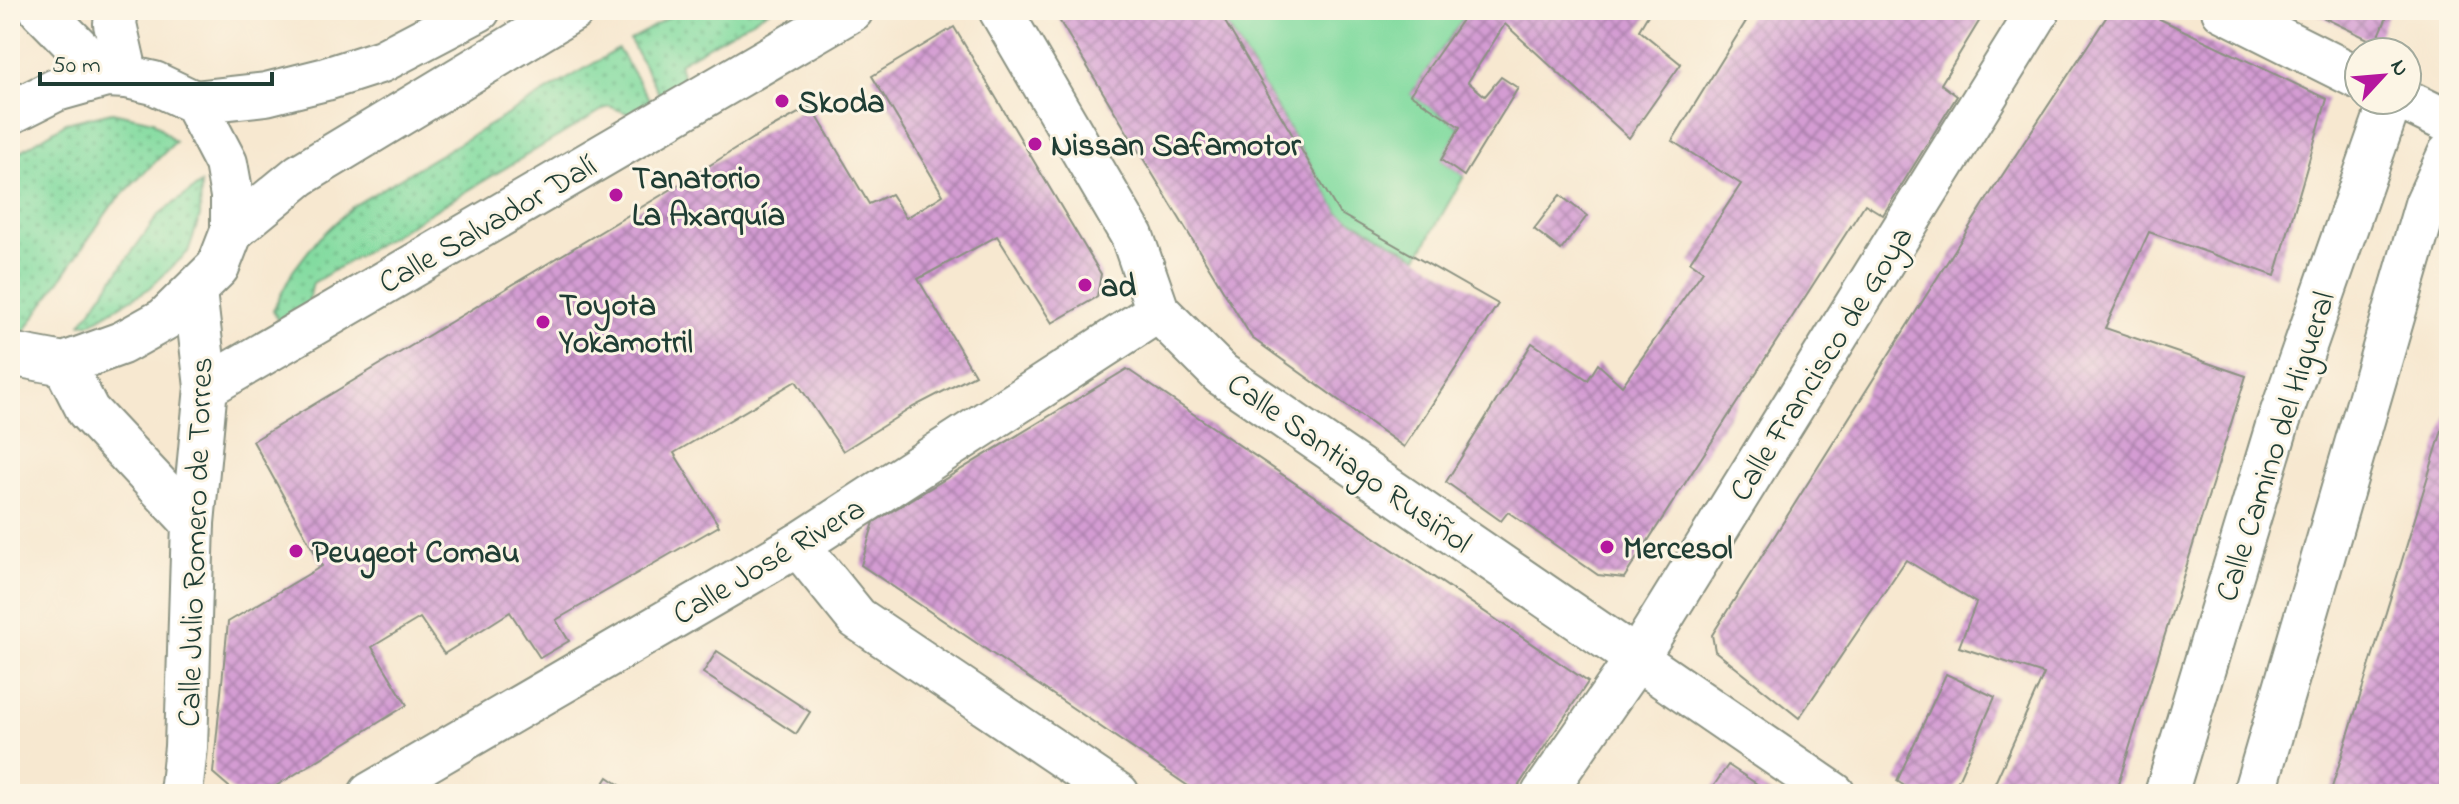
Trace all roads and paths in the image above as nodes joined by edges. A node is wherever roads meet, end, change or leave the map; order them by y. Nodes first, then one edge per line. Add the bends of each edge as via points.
1 (41, 10) edge
2 (117, 10) edge
3 (479, 10) edge
4 (573, 10) edge
5 (852, 10) edge
6 (1000, 10) edge
7 (2039, 10) edge
8 (2223, 10) edge
9 (2343, 70) edge
10 (116, 77) junction
11 (194, 102) junction
12 (2423, 109) edge
13 (10, 113) edge
14 (2385, 116) edge
15 (2449, 122) edge
16 (2449, 154) edge
17 (2437, 209) edge
18 (232, 231) junction
19 (195, 291) junction
20 (1158, 311) junction
21 (10, 354) edge
22 (64, 364) junction
23 (206, 387) junction
24 (193, 523) junction
25 (798, 545) junction
26 (1637, 658) junction
27 (181, 794) edge
28 (370, 794) edge
29 (1118, 794) edge
30 (1543, 794) edge
31 (1834, 794) edge
32 (2166, 794) edge
33 (2254, 794) edge

1 - 10 street
2 - 10 street
3 - 11 street via 382,61 266,94
4 - 18 street via 300,175
5 - 23 street, Calle Salvador Dalí
6 - 20 street, Calle Santiago Rusiñol via 1132,236
7 - 26 street, Calle Francisco de Goya
8 - 9 street
10 - 11 street via 154,83
10 - 13 street via 56,90
11 - 18 street via 226,163
12 - 15 street
14 - 32 street, Calle Camino del Higueral via 2277,426
16 - 17 street
17 - 33 street
18 - 19 street via 218,267
19 - 22 street via 165,319 122,343
19 - 23 street, Calle Julio Romero de Torres
20 - 25 street, Calle José Rivera
20 - 26 street, Calle Santiago Rusiñol via 1221,374
21 - 22 street
22 - 24 street via 88,411
23 - 24 street, Calle Julio Romero de Torres
24 - 27 street, Calle Julio Romero de Torres
25 - 28 street, Calle José Rivera
25 - 29 street via 857,618
26 - 30 street, Calle Francisco de Goya
26 - 31 street, Calle Santiago Rusiñol

